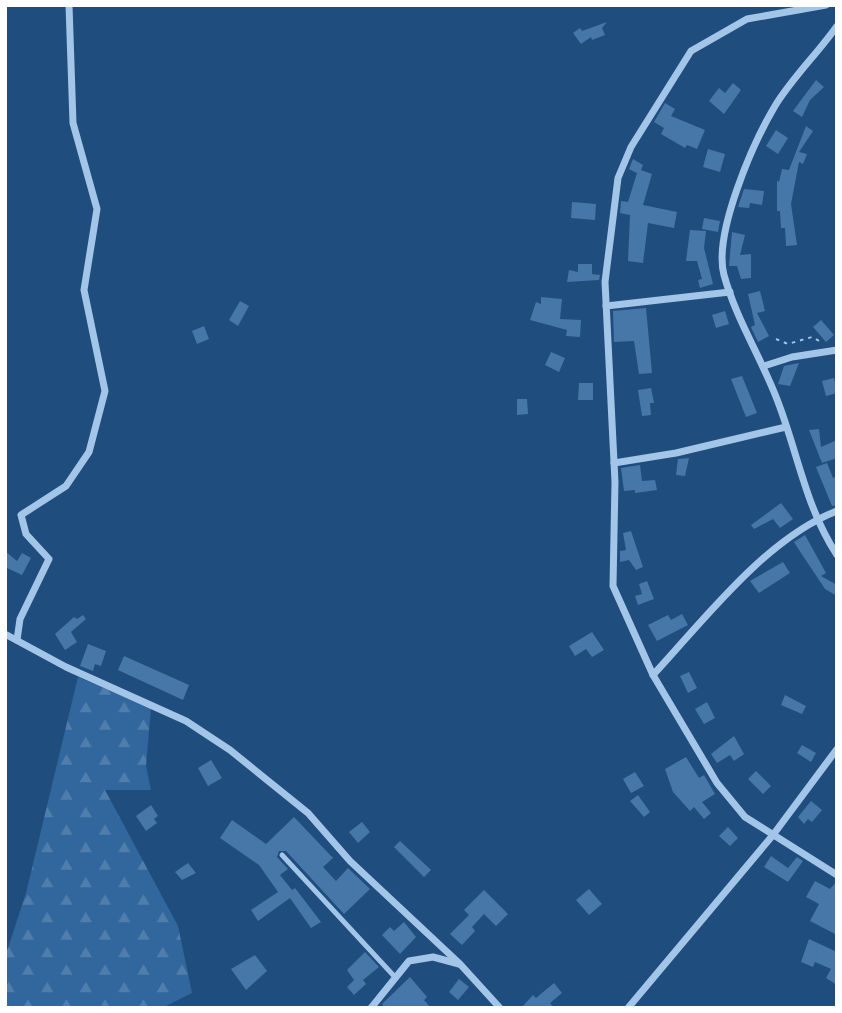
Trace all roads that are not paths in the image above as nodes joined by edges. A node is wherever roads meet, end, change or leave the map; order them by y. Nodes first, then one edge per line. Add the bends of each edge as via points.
1 (69, 5) edge
2 (826, 5) edge
3 (837, 26) edge
4 (730, 292) junction
5 (606, 306) junction
6 (837, 349) edge
7 (764, 366) junction
8 (786, 427) junction
9 (614, 463) junction
10 (837, 511) edge
11 (817, 519) junction
12 (837, 555) edge
13 (5, 634) edge
14 (17, 640) junction
15 (653, 675) junction
16 (837, 749) edge
17 (772, 835) junction
18 (282, 855) dead end
19 (837, 875) edge
20 (460, 964) junction
21 (394, 976) junction
22 (371, 1008) edge
23 (500, 1008) edge
24 (628, 1008) edge

1 - 14 street via 73,123 97,209 84,290 105,391 89,452 66,486 21,515 26,534 49,559 20,619
2 - 5 street via 747,19 691,51 631,147 618,178
3 - 4 street via 776,105 737,189 722,242 723,272
4 - 5 street
4 - 7 street
5 - 9 street
6 - 7 street
7 - 8 street
8 - 9 street
8 - 11 street
9 - 15 street via 613,586
10 - 11 street
11 - 12 street
11 - 15 street via 761,562
13 - 14 street
14 - 20 street via 186,721 230,750 309,813 350,861
15 - 17 street via 717,783 745,817
16 - 17 street
17 - 19 street
17 - 24 street
18 - 21 lane
20 - 21 street via 421,957 409,961
20 - 23 street
21 - 22 street

